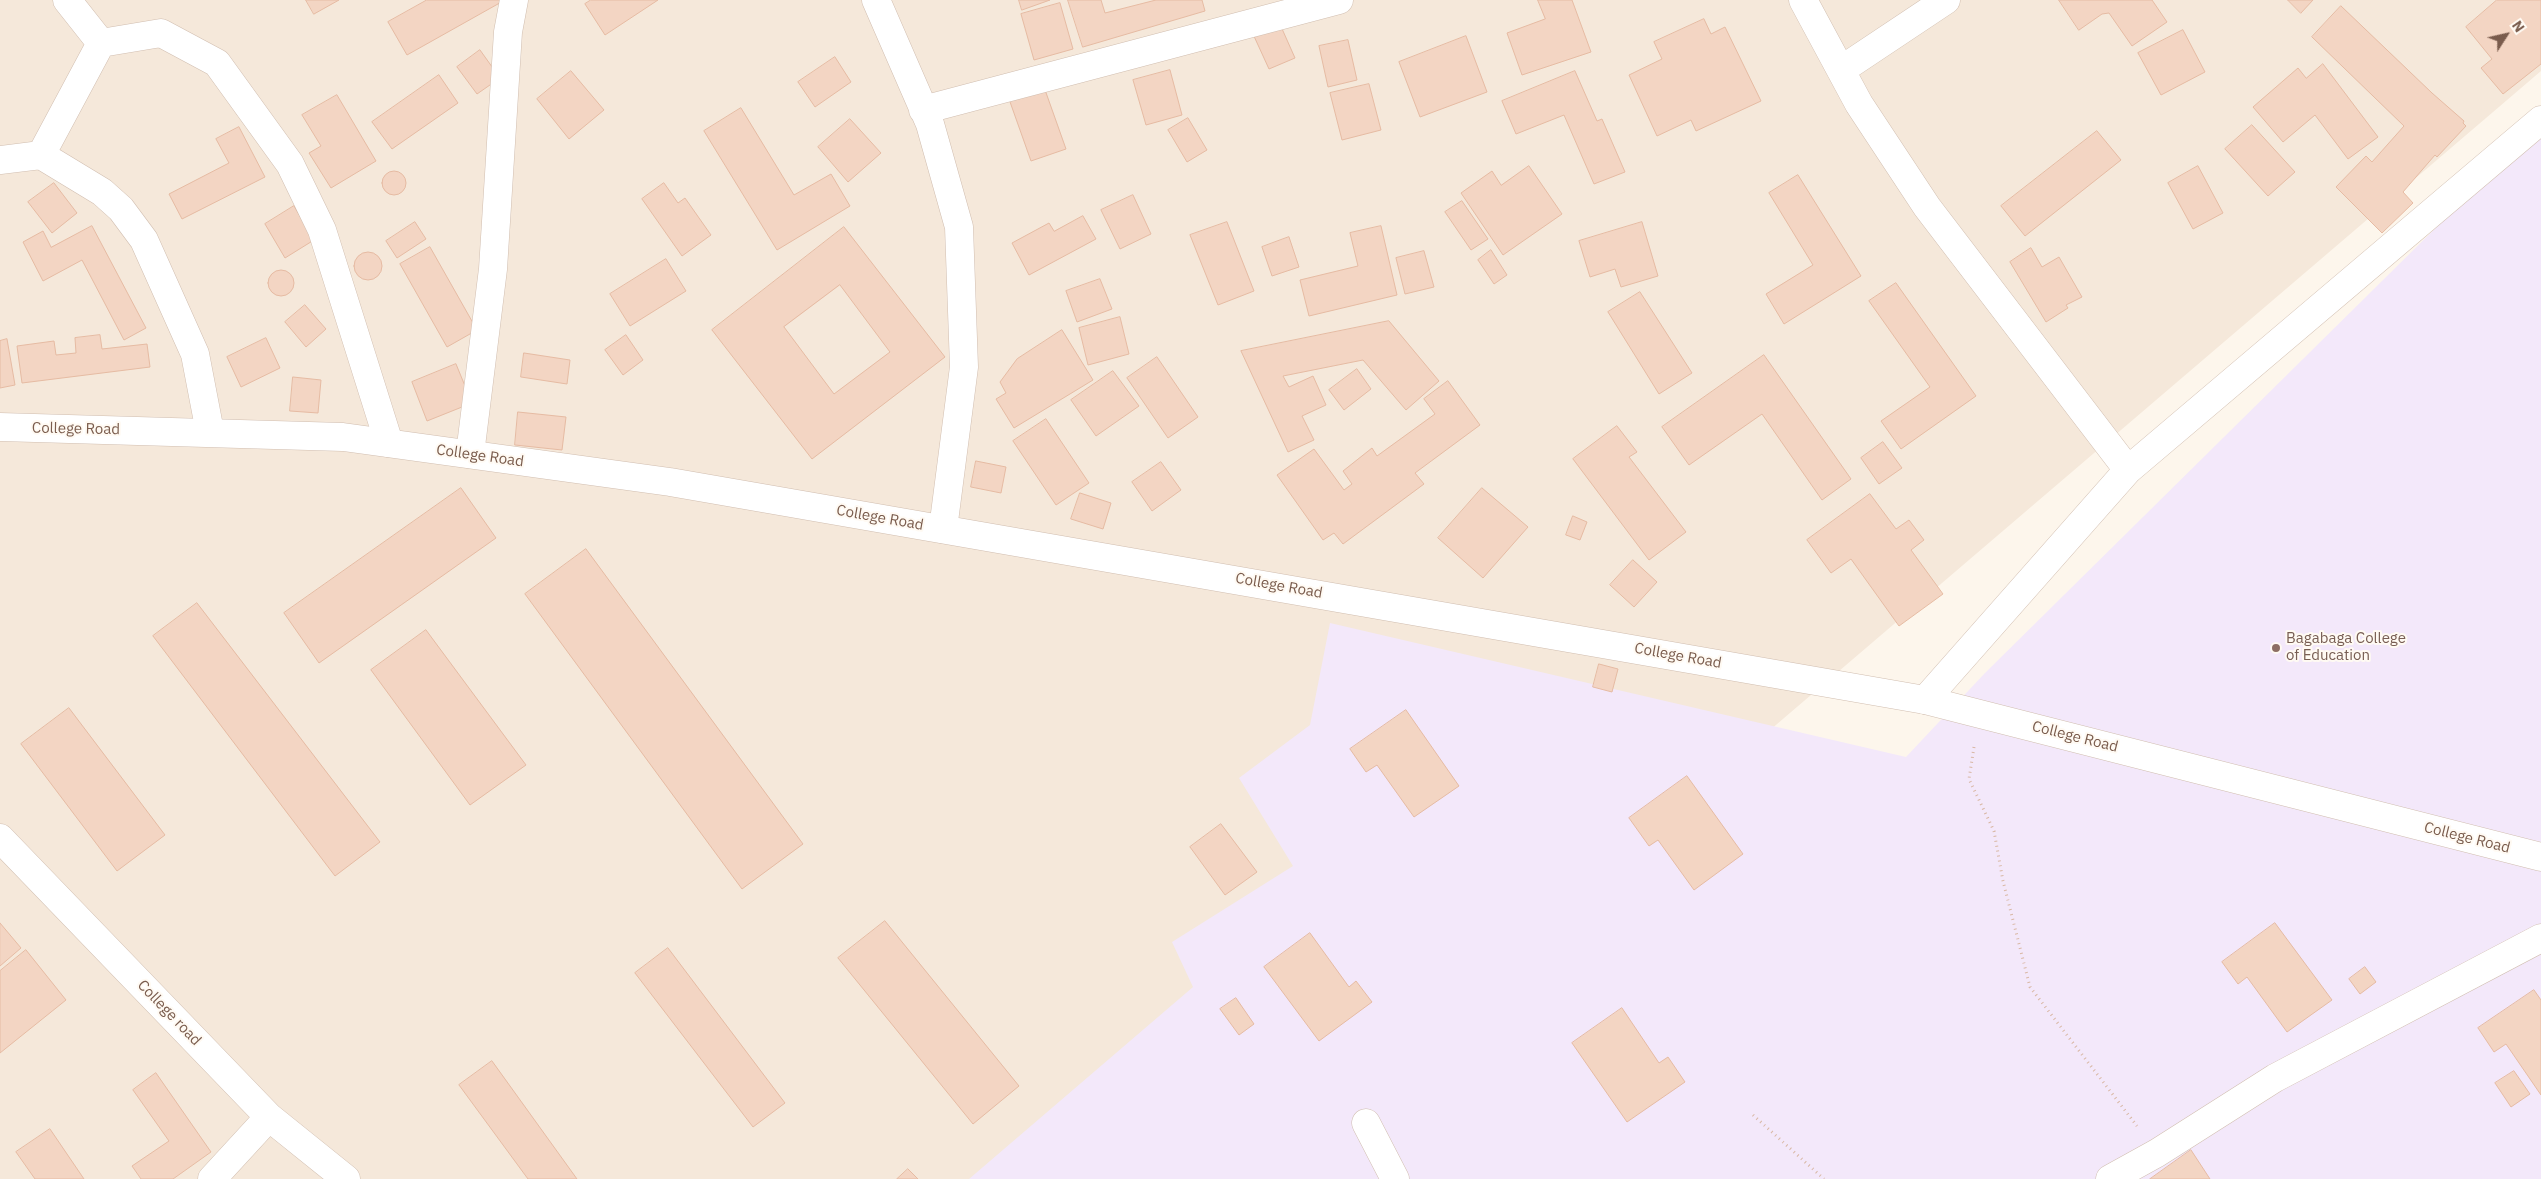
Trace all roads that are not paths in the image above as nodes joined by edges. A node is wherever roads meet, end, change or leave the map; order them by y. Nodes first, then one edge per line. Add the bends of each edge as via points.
1 (67, 0) edge
2 (514, 0) edge
3 (876, 0) edge
4 (1339, 0) edge
5 (1804, 0) edge
6 (1946, 0) edge
7 (101, 43) junction
8 (1841, 70) junction
9 (923, 110) junction
10 (2541, 120) edge
11 (41, 155) junction
12 (0, 160) edge
13 (0, 427) edge
14 (210, 432) junction
15 (389, 443) junction
16 (470, 454) junction
17 (2128, 470) junction
18 (944, 529) junction
19 (1925, 700) junction
20 (0, 838) edge
21 (2541, 857) edge
22 (2541, 938) edge
23 (269, 1117) junction
24 (1366, 1123) dead end
25 (212, 1179) edge
26 (346, 1179) edge
27 (1396, 1179) edge
28 (2110, 1179) edge

1 - 7 street
2 - 16 street via 508,32 493,268
3 - 9 street
4 - 9 street
5 - 8 street
6 - 8 street
7 - 11 street
7 - 15 street via 161,33 218,63 290,164 322,230
8 - 17 street via 1859,104 1926,207
9 - 18 street via 930,124 959,227 964,367
10 - 17 street
11 - 12 street
11 - 14 street via 102,192 121,209 144,240 195,354
13 - 14 street, College Road
14 - 15 street, College Road via 343,437
15 - 16 street, College Road
16 - 18 street, College Road via 670,482
17 - 19 street
18 - 19 street, College Road
19 - 21 street, College Road
20 - 23 street, College road
22 - 28 street via 2276,1078
23 - 25 street
23 - 26 street, College road
24 - 27 street

